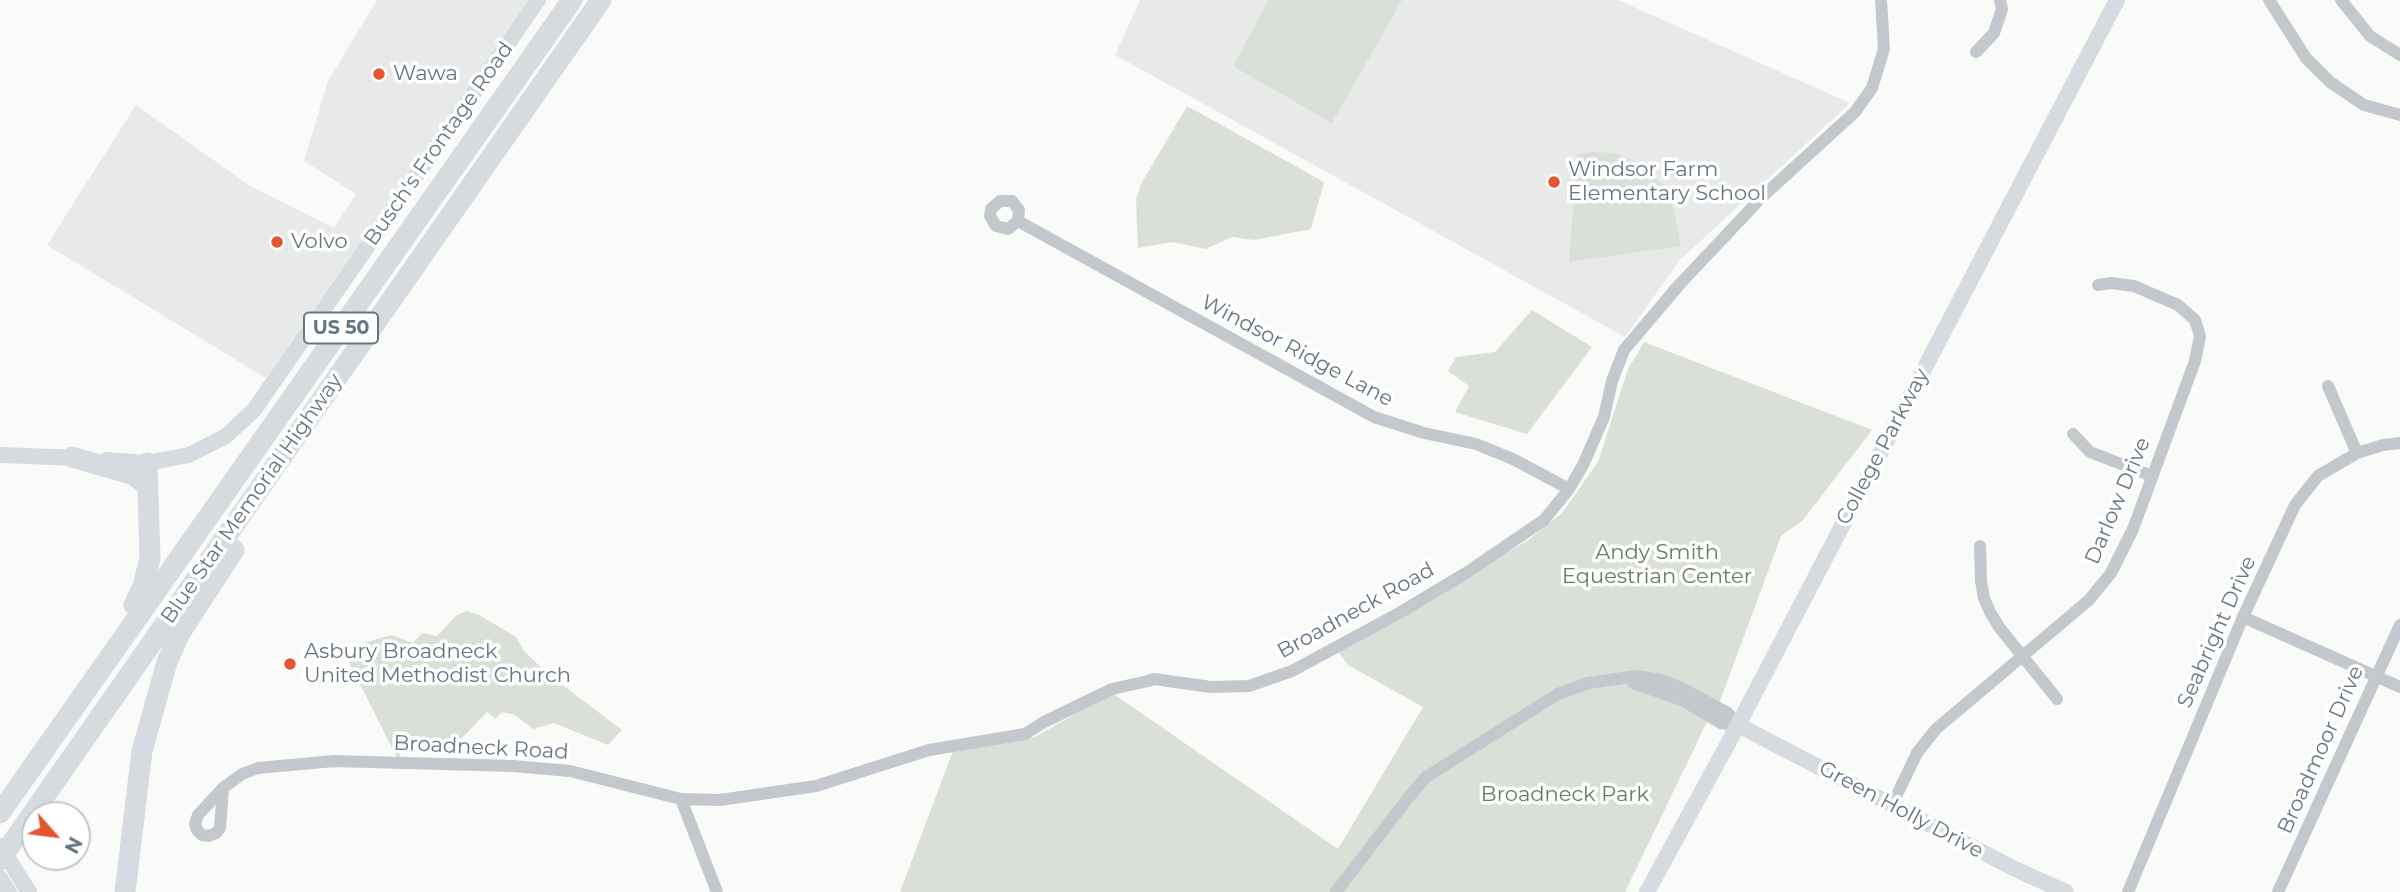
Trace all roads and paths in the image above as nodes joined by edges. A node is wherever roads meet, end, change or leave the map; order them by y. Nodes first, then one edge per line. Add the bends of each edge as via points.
1 (538, 0) edge
2 (572, 0) edge
3 (601, 0) edge
4 (1881, 0) edge
5 (2000, 0) edge
6 (2117, 0) edge
7 (2269, 0) edge
8 (2341, 0) edge
9 (1976, 52) dead end
10 (2400, 55) edge
11 (2400, 115) edge
12 (1018, 221) dead end
13 (2098, 285) dead end
14 (2328, 386) dead end
15 (2073, 434) dead end
16 (294, 439) junction
17 (2400, 443) edge
18 (2357, 453) junction
19 (0, 455) edge
20 (72, 457) junction
21 (147, 463) junction
22 (2152, 476) junction
23 (146, 485) junction
24 (1569, 489) junction
25 (1980, 546) dead end
26 (2243, 617) junction
27 (2400, 625) edge
28 (2023, 655) junction
29 (109, 656) junction
30 (2375, 676) junction
31 (2400, 687) edge
32 (2057, 698) dead end
33 (1738, 724) junction
34 (223, 788) dead end
35 (681, 799) junction
36 (1892, 805) junction
37 (0, 813) edge
38 (0, 846) edge
39 (0, 860) edge
40 (0, 878) edge
41 (26, 887) edge
42 (9, 892) edge
43 (126, 892) edge
44 (717, 892) edge
45 (1336, 892) edge
46 (1647, 892) edge
47 (2066, 892) edge
48 (2128, 892) edge
49 (2278, 892) edge

1 - 21 main road, Busch's Frontage Road via 254,410 204,450
2 - 29 highway, Blue Star Memorial Highway / US 50
3 - 16 highway, Blue Star Memorial Highway / US 50
4 - 24 street, Broadneck Road via 1884,48 1872,88 1855,112 1763,196 1624,350 1604,417
5 - 9 street via 2002,9 1994,33
6 - 33 main road, College Parkway
7 - 11 street via 2306,58 2330,82 2364,105
8 - 10 street via 2370,36
12 - 24 street, Windsor Ridge Lane via 1374,417 1476,444
13 - 22 street, Darlow Drive via 2142,289 2188,312 2198,329 2195,361
14 - 18 street
15 - 22 street via 2090,452
16 - 39 highway, Blue Star Memorial Highway / US 50
16 - 43 highway via 277,487 180,633 167,662 142,751
17 - 18 street, Seabright Drive
18 - 26 street, Seabright Drive via 2318,476 2295,505
19 - 20 main road, Busch's Frontage Road
20 - 21 main road, Busch's Frontage Road
20 - 23 highway via 134,475
21 - 23 highway
22 - 28 street, Darlow Drive via 2125,547 2105,581
23 - 29 highway via 147,572
24 - 35 street, Broadneck Road via 1544,520 1466,573 1292,671 1249,686 1211,687 1154,679 1112,689 1025,734 929,750 816,786 720,800
25 - 28 street via 1984,598 1999,627
26 - 30 street
26 - 48 street, Seabright Drive
27 - 30 street, Broadmoor Drive
28 - 32 street
28 - 36 street, Darlow Drive via 1936,729 1917,753
29 - 37 highway, Blue Star Memorial Highway / US 50
30 - 31 street
30 - 49 street, Broadmoor Drive
33 - 36 main road, Green Holly Drive
33 - 45 street via 1721,723 1682,699 1622,680 1588,683 1558,694 1437,769 1408,798
33 - 46 main road, College Parkway
34 - 35 street, Broadneck Road via 242,774 270,766 400,762 570,771
35 - 44 street
36 - 47 main road, Green Holly Drive
38 - 41 main road
40 - 42 main road

